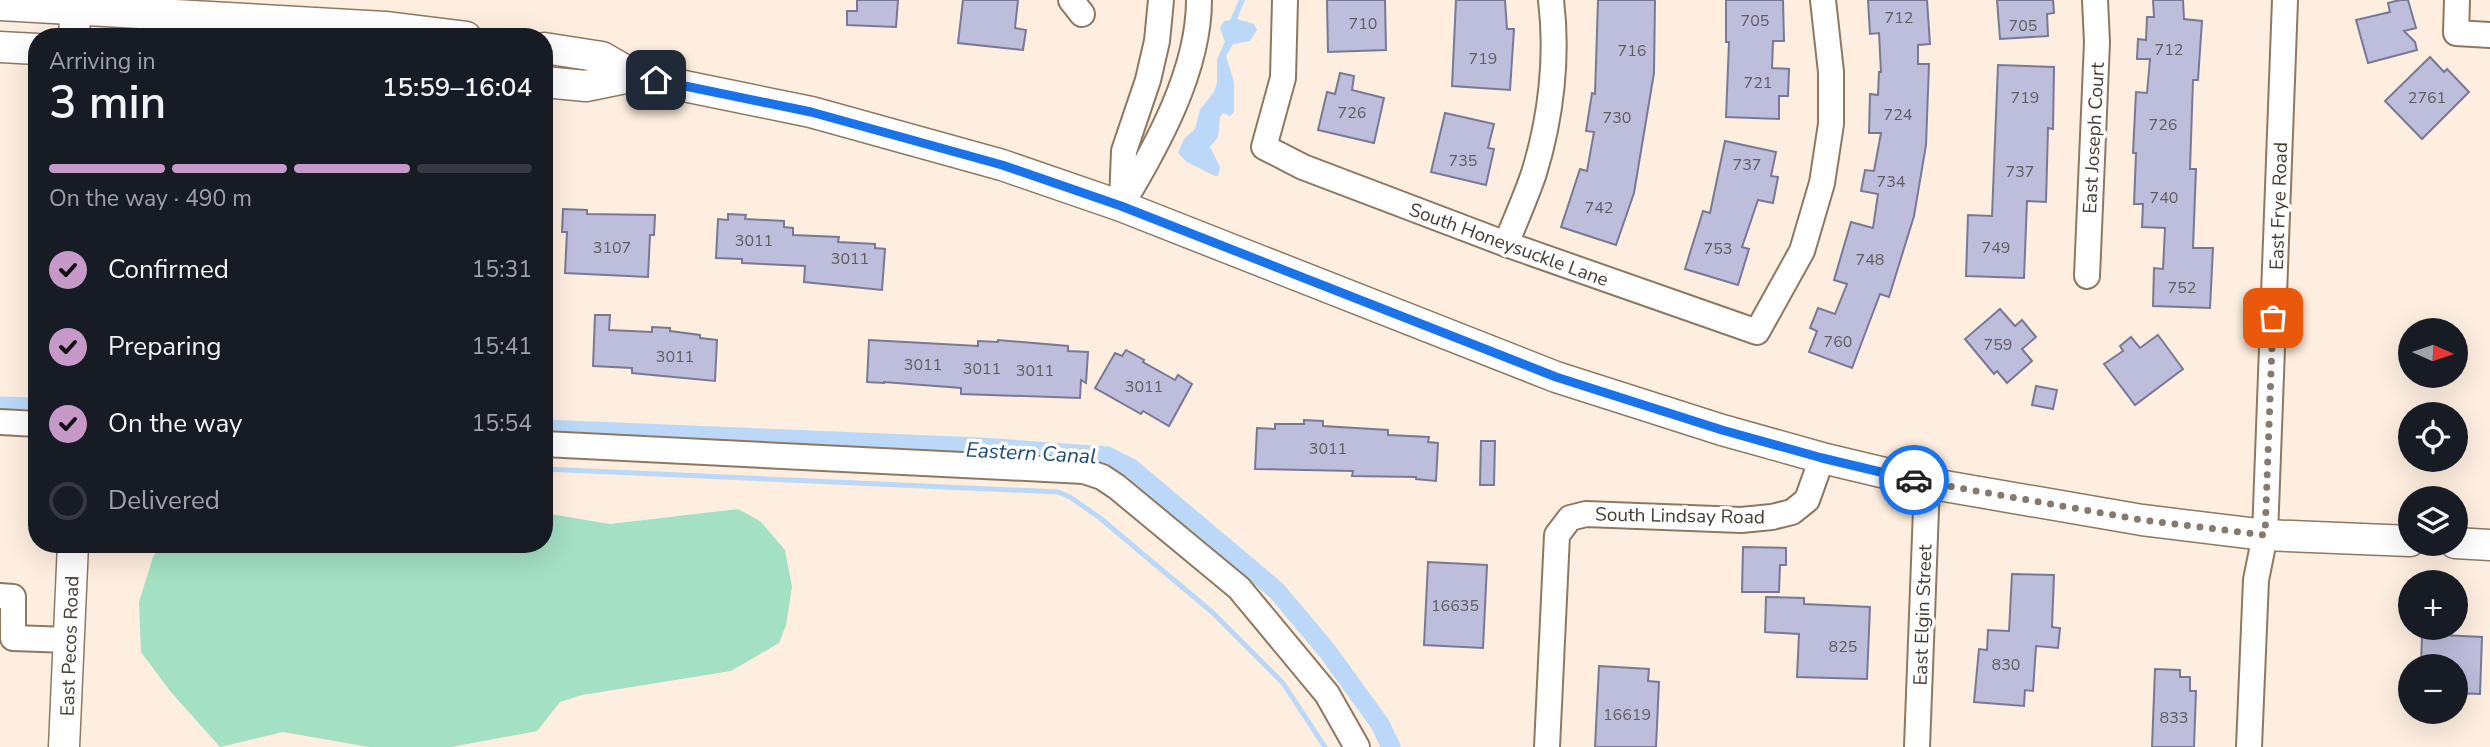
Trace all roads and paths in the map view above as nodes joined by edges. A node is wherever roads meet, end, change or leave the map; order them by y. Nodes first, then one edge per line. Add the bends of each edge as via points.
1 (1161, 0) edge
2 (1199, 0) edge
3 (1284, 0) edge
4 (1551, 0) edge
5 (1823, 0) edge
6 (2095, 0) edge
7 (2285, 0) edge
8 (2457, 0) edge
9 (0, 5) edge
10 (75, 15) edge
11 (116, 16) edge
12 (393, 28) edge
13 (2490, 35) edge
14 (0, 47) edge
15 (28, 48) edge
16 (553, 49) edge
17 (635, 76) junction
18 (553, 83) edge
19 (1121, 206) junction
20 (1506, 244) junction
21 (2087, 276) dead end
22 (0, 422) edge
23 (28, 424) edge
24 (553, 444) edge
25 (1822, 458) junction
26 (1927, 483) junction
27 (2265, 535) junction
28 (2398, 541) edge
29 (2468, 544) edge
30 (2490, 545) edge
31 (73, 553) edge
32 (0, 596) edge
33 (69, 640) junction
34 (64, 747) edge
35 (1357, 747) edge
36 (1547, 747) edge
37 (1917, 747) edge
38 (2249, 747) edge

1 - 19 street via 1148,80 1124,151
2 - 19 street via 1190,61 1150,157
3 - 20 street, South Honeysuckle Lane via 1283,78 1264,147 1303,167
4 - 20 street via 1554,70 1546,119 1534,173
5 - 20 street, South Honeysuckle Lane via 1831,124 1822,183 1802,251 1757,332
6 - 21 street, East Joseph Court
7 - 27 street, East Frye Road
8 - 13 street via 2456,33
9 - 10 main road
10 - 11 main road
11 - 12 main road
14 - 15 main road
16 - 17 main road via 603,57
17 - 18 main road via 586,86
17 - 19 main road via 899,135
19 - 25 main road via 1556,377
22 - 23 street
24 - 35 street via 1084,471 1102,477 1239,588 1327,694
25 - 26 main road
25 - 36 street, South Lindsay Road via 1807,500 1792,512 1772,517 1586,514 1570,518 1557,535
26 - 27 main road via 2142,520
26 - 37 street, East Elgin Street
27 - 28 main road
27 - 38 street, East Frye Road via 2256,579
29 - 30 main road
31 - 33 main road, East Pecos Road
32 - 33 street via 13,597 13,638
33 - 34 main road, East Pecos Road

